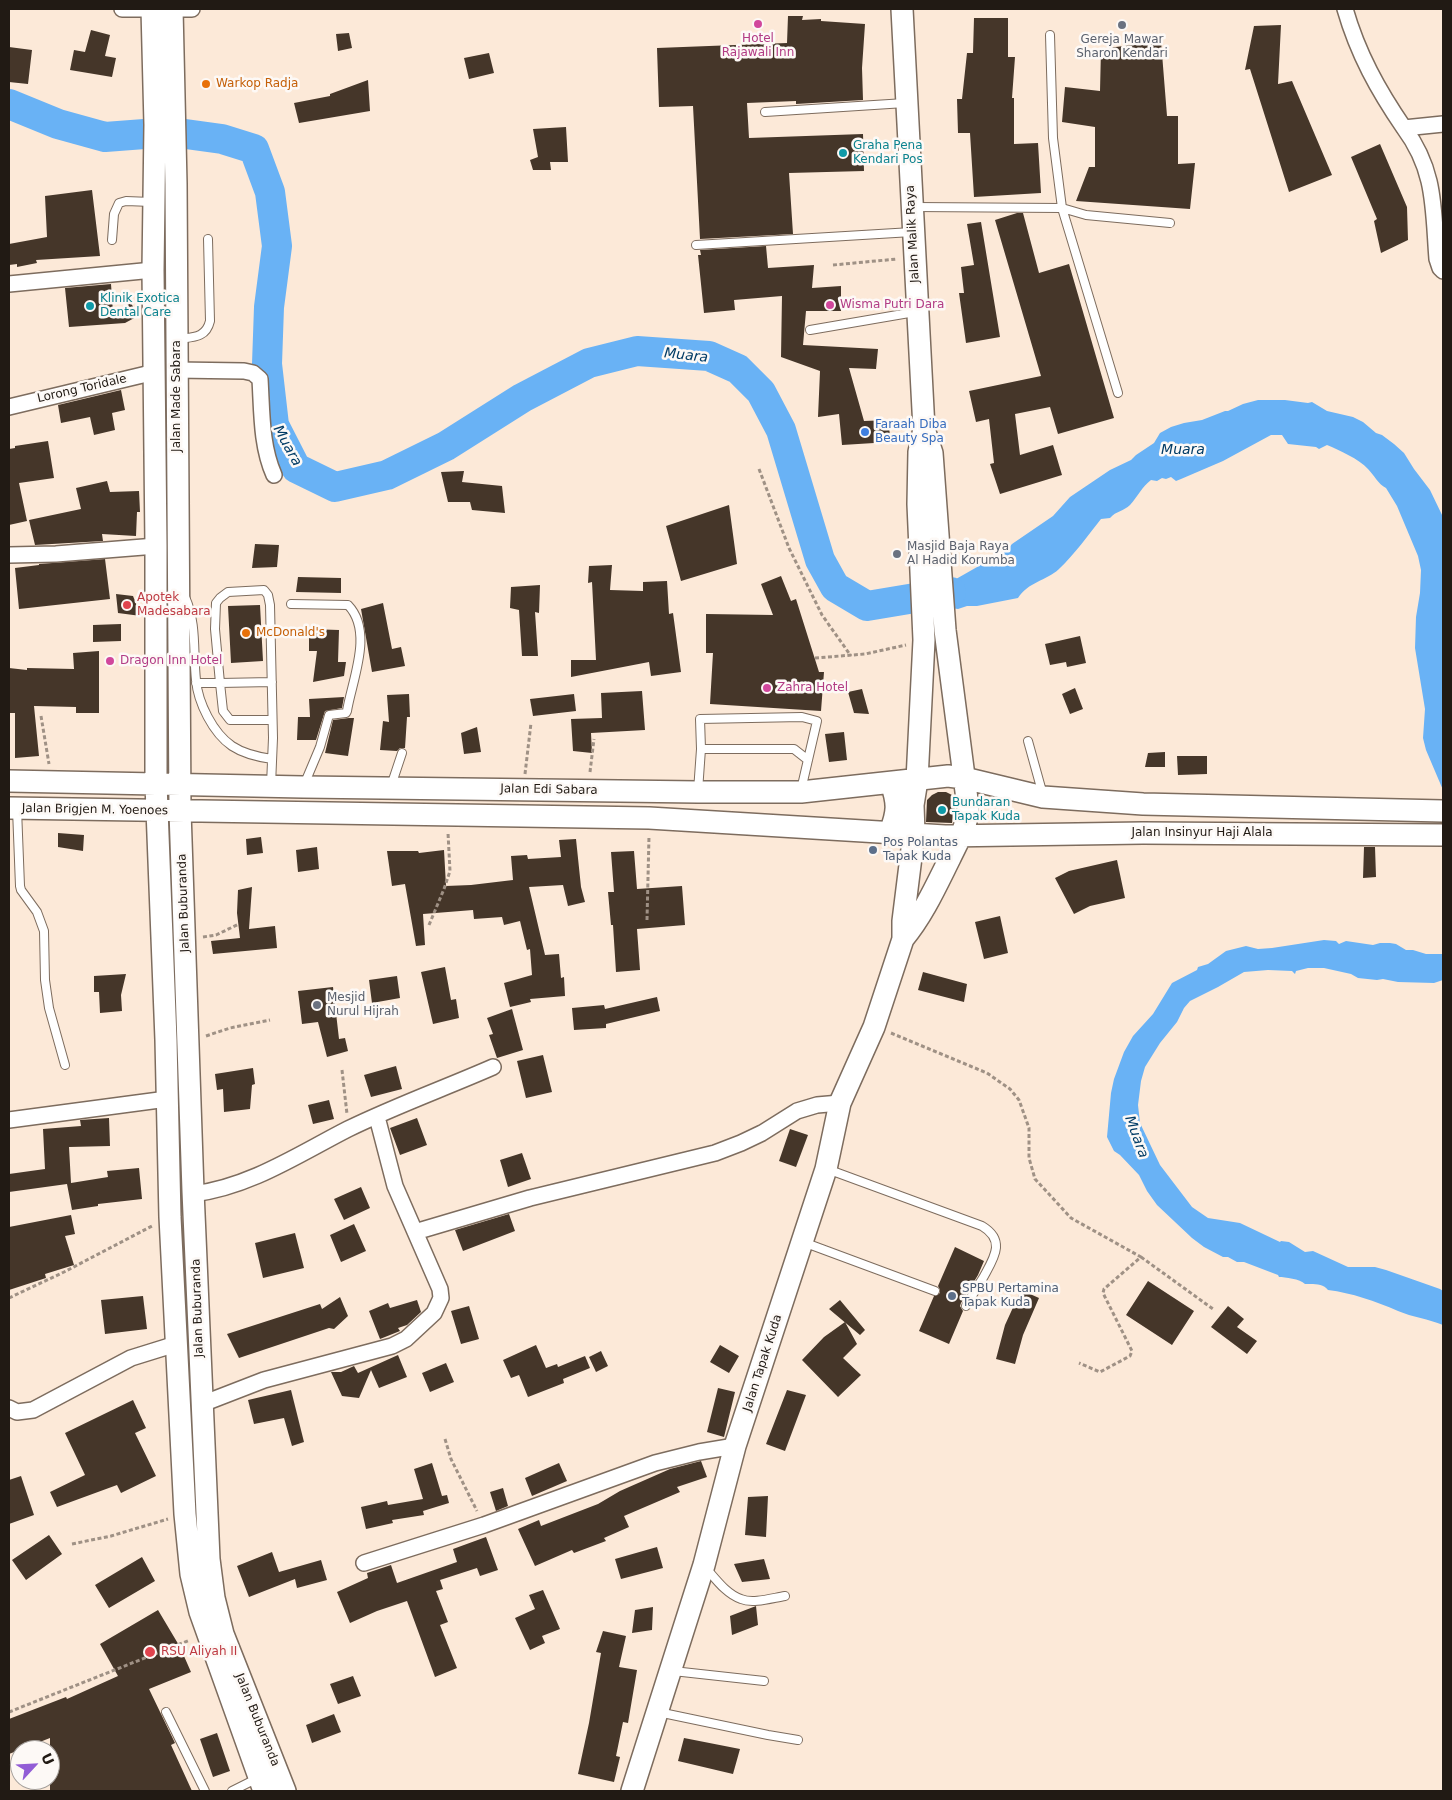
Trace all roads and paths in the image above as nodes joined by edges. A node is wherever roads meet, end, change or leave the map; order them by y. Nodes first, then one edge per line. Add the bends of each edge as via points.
1 (122, 9) edge
2 (162, 9) edge
3 (192, 9) edge
4 (902, 9) edge
5 (1345, 9) edge
6 (1050, 35) dead end
7 (907, 103) junction
8 (765, 112) dead end
9 (1443, 124) edge
10 (1404, 128) junction
11 (154, 202) junction
12 (912, 207) junction
13 (1062, 208) junction
14 (1170, 223) dead end
15 (914, 232) junction
16 (208, 239) dead end
17 (112, 240) dead end
18 (696, 245) dead end
19 (915, 257) junction
20 (833, 265) dead end
21 (153, 270) junction
22 (1443, 271) edge
23 (9, 284) edge
24 (917, 311) junction
25 (810, 330) dead end
26 (177, 339) junction
27 (176, 370) junction
28 (155, 372) junction
29 (1118, 393) dead end
30 (9, 407) edge
31 (759, 469) dead end
32 (274, 475) dead end
33 (156, 546) junction
34 (9, 555) edge
35 (179, 584) junction
36 (932, 585) junction
37 (291, 604) dead end
38 (924, 635) junction
39 (851, 656) junction
40 (815, 658) dead end
41 (272, 682) junction
42 (196, 683) junction
43 (220, 683) junction
44 (41, 716) dead end
45 (272, 720) junction
46 (531, 723) dead end
47 (594, 739) dead end
48 (1028, 741) dead end
49 (701, 749) junction
50 (402, 753) dead end
51 (272, 759) junction
52 (808, 760) junction
53 (964, 778) junction
54 (917, 780) junction
55 (9, 781) edge
56 (52, 782) junction
57 (891, 783) junction
58 (156, 784) junction
59 (180, 784) junction
60 (271, 786) junction
61 (303, 787) junction
62 (391, 788) junction
63 (523, 789) junction
64 (588, 790) junction
65 (698, 792) junction
66 (801, 792) junction
67 (1043, 797) junction
68 (13, 809) edge
69 (1443, 810) edge
70 (158, 811) junction
71 (180, 811) junction
72 (448, 815) junction
73 (649, 818) junction
74 (890, 832) junction
75 (914, 833) junction
76 (960, 835) junction
77 (1435, 835) edge
78 (647, 920) dead end
79 (238, 924) dead end
80 (429, 925) dead end
81 (185, 938) junction
82 (903, 939) junction
83 (270, 1020) dead end
84 (874, 1027) junction
85 (188, 1039) junction
86 (65, 1065) dead end
87 (493, 1067) dead end
88 (342, 1070) dead end
89 (167, 1099) junction
90 (840, 1103) junction
91 (377, 1117) junction
92 (9, 1120) edge
93 (348, 1129) junction
94 (826, 1169) junction
95 (194, 1194) junction
96 (170, 1217) junction
97 (415, 1232) junction
98 (803, 1242) junction
99 (1141, 1257) junction
100 (935, 1291) dead end
101 (9, 1298) edge
102 (966, 1306) dead end
103 (1213, 1309) dead end
104 (176, 1344) junction
105 (1079, 1363) dead end
106 (202, 1404) junction
107 (9, 1408) edge
108 (445, 1439) dead end
109 (735, 1446) junction
110 (185, 1514) junction
111 (484, 1525) junction
112 (72, 1544) dead end
113 (364, 1563) dead end
114 (704, 1565) junction
115 (785, 1596) dead end
116 (207, 1633) junction
117 (671, 1671) junction
118 (764, 1681) dead end
119 (9, 1712) edge
120 (166, 1712) dead end
121 (658, 1712) junction
122 (798, 1740) dead end
123 (261, 1785) edge
124 (205, 1791) edge
125 (232, 1791) edge
126 (285, 1791) edge
127 (632, 1791) edge

1 - 2 street
2 - 3 street
2 - 11 street, Jalan Made Sabara
2 - 26 street, Jalan Made Sabara via 175,98
4 - 7 street, Jalan Malik Raya
5 - 10 street via 1364,62
6 - 13 lane via 1053,138
7 - 8 lane
7 - 12 street, Jalan Malik Raya
9 - 10 street
10 - 22 street via 1428,172 1437,259
11 - 17 lane via 119,203 114,214
11 - 21 street, Jalan Made Sabara
12 - 13 lane
12 - 15 street, Jalan Malik Raya
13 - 14 lane via 1086,215
13 - 29 lane
15 - 18 lane
15 - 19 street, Jalan Malik Raya
16 - 26 lane via 209,328 200,336
19 - 20 path
19 - 24 street, Jalan Malik Raya
21 - 23 street
21 - 28 street, Jalan Made Sabara
24 - 25 lane
24 - 36 street, Jalan Malik Raya via 924,429 932,453
26 - 27 street, Jalan Made Sabara
27 - 32 street via 244,371 260,379 267,460
27 - 35 street, Jalan Made Sabara
28 - 30 street, Lorong Toridale
28 - 33 street, Jalan Made Sabara
31 - 39 path via 789,548 822,615
33 - 34 street
33 - 58 street, Jalan Made Sabara
35 - 42 lane via 190,609
35 - 59 street, Jalan Made Sabara
36 - 38 street
36 - 53 street via 945,630
37 - 61 lane via 348,605 359,623 360,655 347,711 329,715
38 - 39 path
38 - 54 street
39 - 40 path
41 - 43 lane
41 - 43 lane via 270,604 264,590 228,592 216,603
41 - 45 lane
42 - 43 lane
42 - 51 lane via 204,709 218,732 232,746 254,756
43 - 45 lane via 224,711 230,720
44 - 56 path
45 - 51 lane
46 - 63 path
47 - 64 path
48 - 67 lane
49 - 52 lane via 794,749
49 - 52 lane via 700,719 802,717 817,720
49 - 65 lane
50 - 62 lane
51 - 60 lane
52 - 66 lane
53 - 54 street via 934,776
53 - 67 street, Jalan Insinyur Haji Alala
53 - 76 street via 968,815
54 - 57 street, Jalan Edi Sabara
54 - 75 street via 913,805
55 - 56 street
56 - 58 street
57 - 66 street, Jalan Edi Sabara
57 - 74 street via 897,816
58 - 59 street, Jalan Edi Sabara
58 - 70 street, Jalan Buburanda
59 - 60 street, Jalan Edi Sabara
59 - 71 street, Jalan Buburanda
60 - 61 street, Jalan Edi Sabara
61 - 62 street, Jalan Edi Sabara
62 - 63 street, Jalan Edi Sabara
63 - 64 street, Jalan Edi Sabara
64 - 65 street, Jalan Edi Sabara
65 - 66 street, Jalan Edi Sabara
67 - 69 street, Jalan Insinyur Haji Alala via 1143,804
68 - 70 street, Jalan Brigjen M. Yoenoes
68 - 86 lane via 20,886 37,912 44,931 49,1008
70 - 71 street, Jalan Brigjen M. Yoenoes
70 - 89 street, Jalan Buburanda
71 - 72 street
71 - 81 street, Jalan Buburanda
72 - 73 street
72 - 80 path via 450,870
73 - 74 street
73 - 78 path
74 - 75 street
75 - 76 street
75 - 82 street, Jalan Tapak Kuda
76 - 77 street, Jalan Insinyur Haji Alala
76 - 82 street, Jalan Tapak Kuda via 915,925
79 - 81 path via 216,935
81 - 85 street, Jalan Buburanda
82 - 84 street, Jalan Tapak Kuda
83 - 85 path
84 - 90 street, Jalan Tapak Kuda
84 - 99 path via 987,1073 1010,1090 1019,1100 1029,1128 1029,1158 1036,1179 1071,1218
85 - 95 street, Jalan Buburanda
87 - 91 street
88 - 93 path
89 - 92 street
89 - 96 street, Jalan Buburanda
90 - 94 street, Jalan Tapak Kuda
90 - 97 street via 797,1111 762,1133 715,1153 530,1198
91 - 93 street
91 - 97 street via 395,1186
93 - 95 street via 299,1156 243,1180
94 - 98 street, Jalan Tapak Kuda
94 - 102 lane via 990,1230 996,1242 995,1256
95 - 106 street, Jalan Buburanda
96 - 101 path
96 - 104 street, Jalan Buburanda
97 - 106 street via 442,1298 434,1313 406,1339 392,1346 264,1380
98 - 100 lane
98 - 109 street, Jalan Tapak Kuda
99 - 103 path
99 - 105 path via 1104,1289 1132,1352 1130,1356 1100,1372
104 - 107 street via 131,1358 33,1410 17,1412
104 - 110 street, Jalan Buburanda
106 - 126 street, Jalan Buburanda via 209,1559 214,1598 223,1634
108 - 111 path
109 - 111 street via 655,1463
109 - 114 street, Jalan Tapak Kuda
110 - 112 path
110 - 116 street, Jalan Buburanda via 191,1574
111 - 113 street
114 - 115 lane via 740,1599
114 - 117 street, Jalan Tapak Kuda
116 - 119 path
116 - 123 street, Jalan Buburanda
117 - 118 lane
117 - 121 street, Jalan Tapak Kuda
120 - 124 lane
121 - 122 lane
121 - 127 street, Jalan Tapak Kuda
123 - 125 lane

